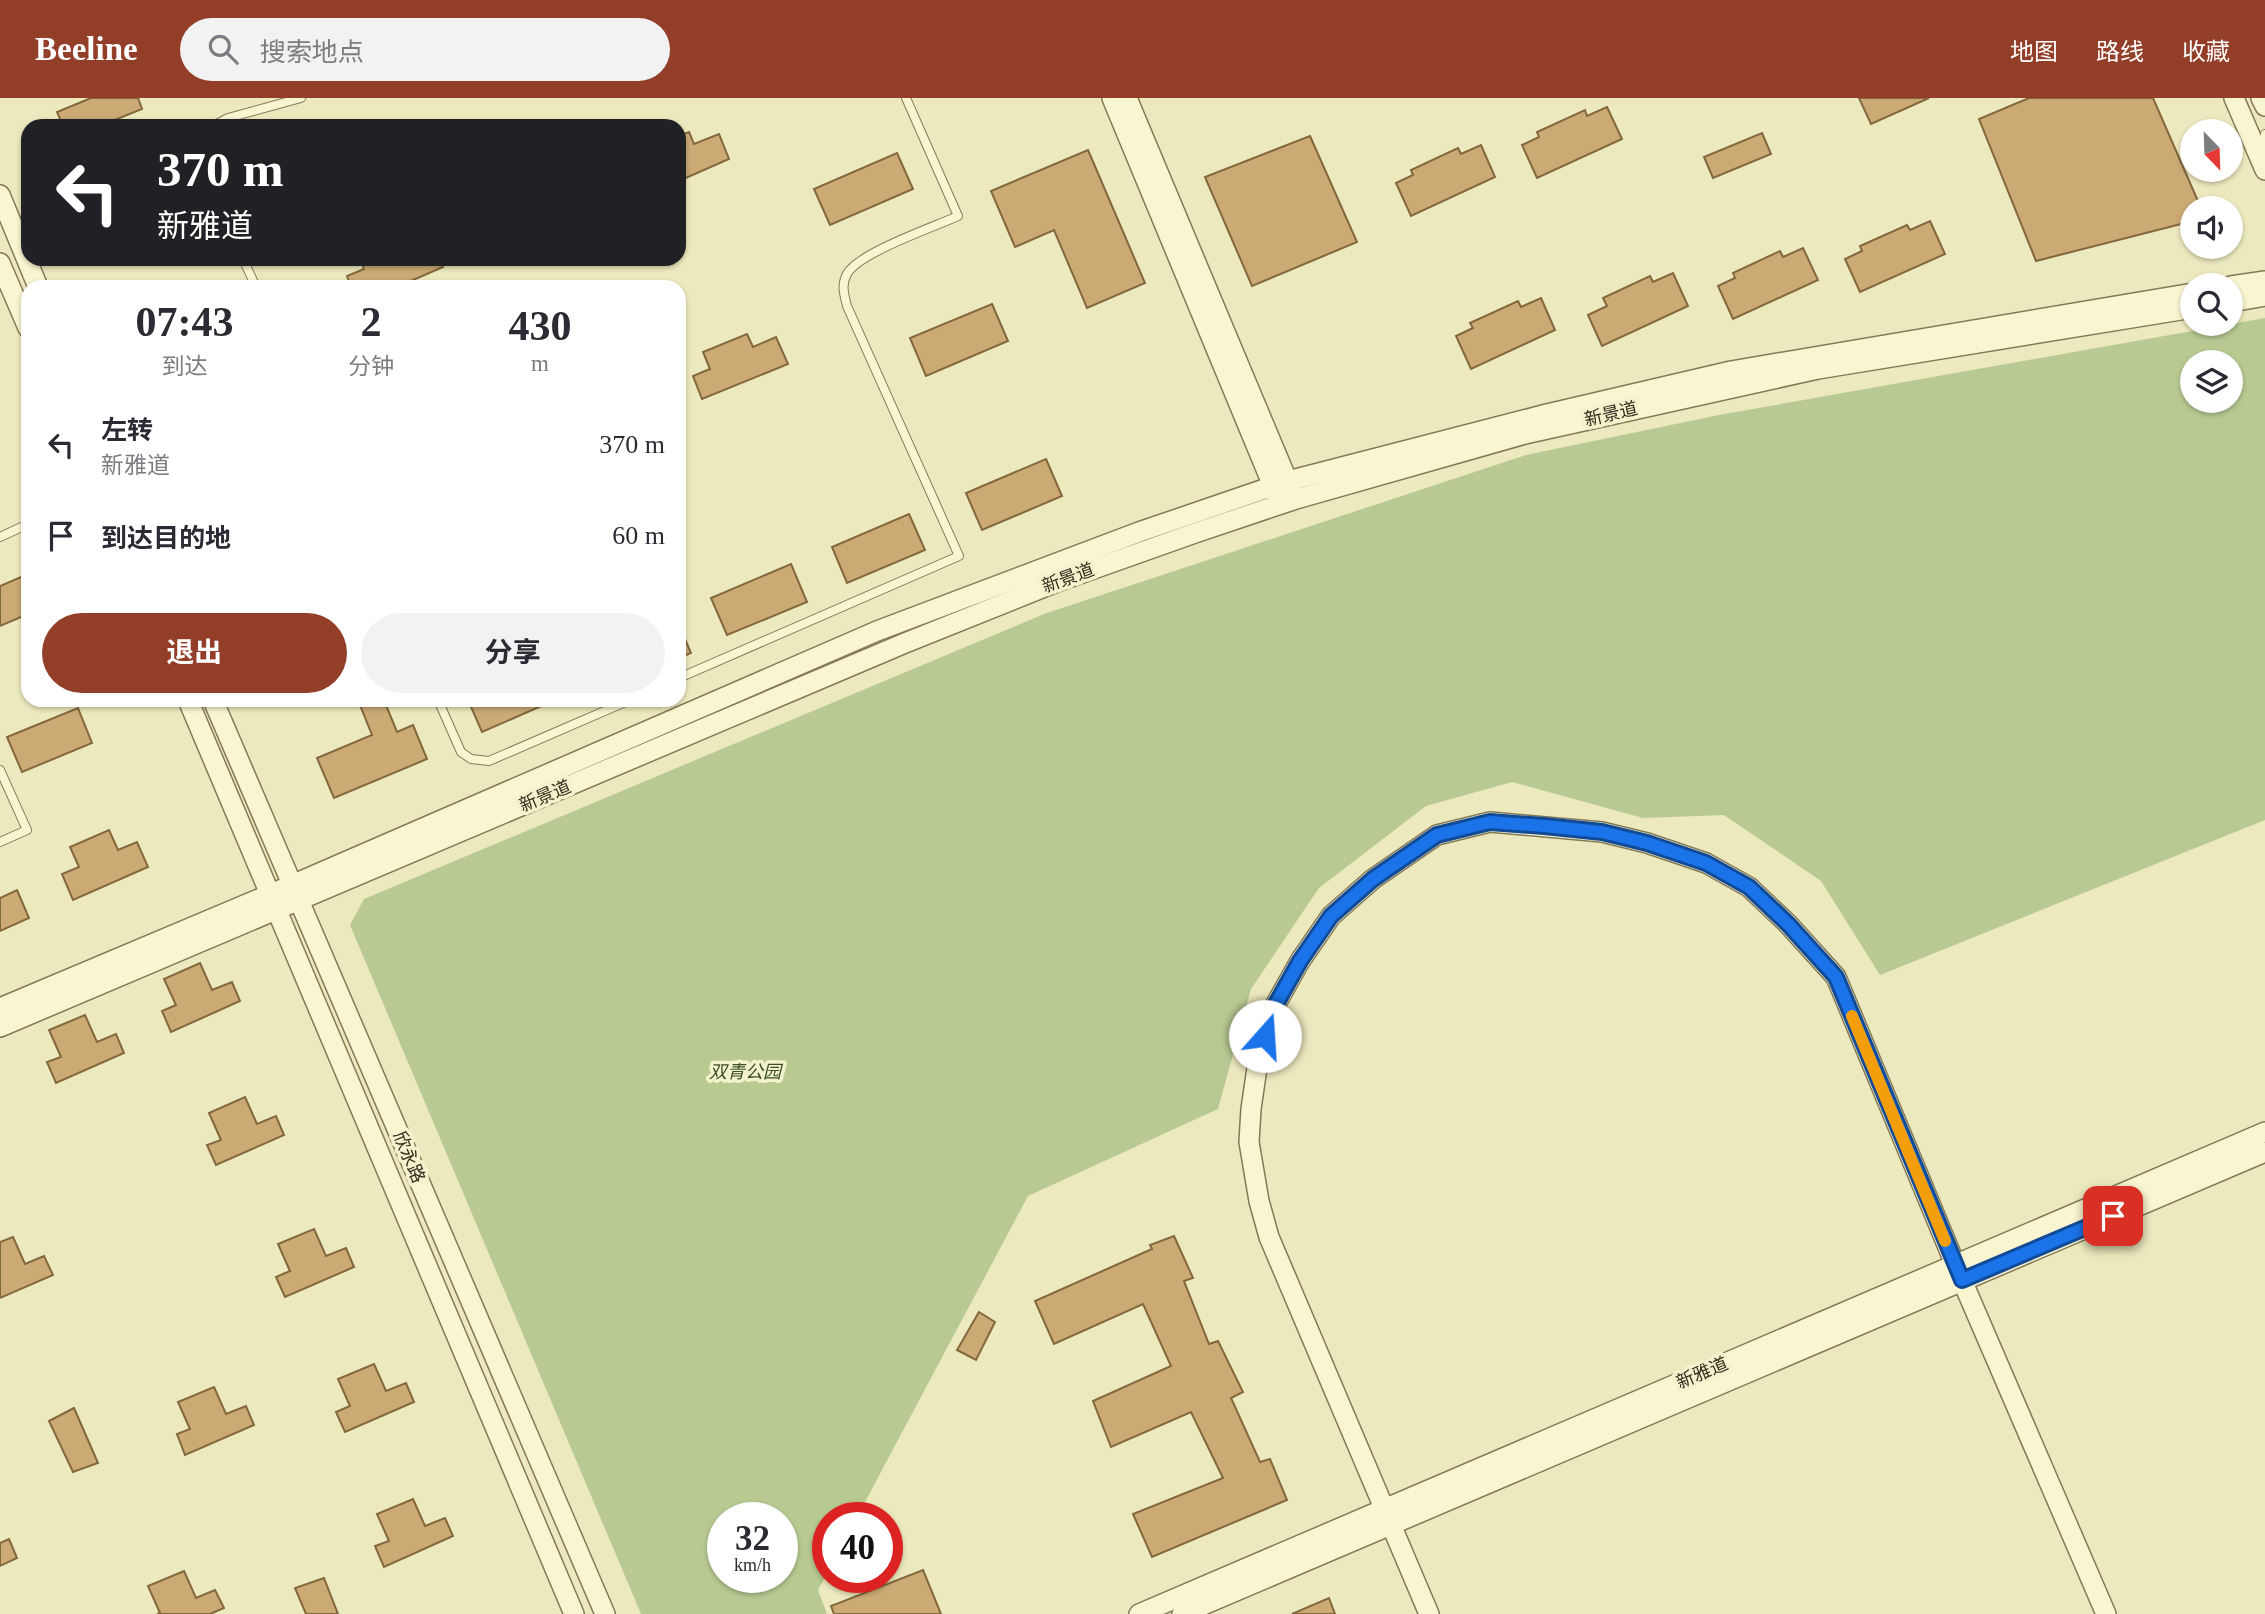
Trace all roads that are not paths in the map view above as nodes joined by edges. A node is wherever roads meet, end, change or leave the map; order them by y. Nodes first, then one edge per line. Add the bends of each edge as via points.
1 (301, 98) edge
2 (906, 98) edge
3 (1112, 98) edge
4 (1127, 98) edge
5 (2234, 98) edge
6 (2262, 98) edge
7 (2265, 106) edge
8 (226, 119) edge
9 (2265, 134) edge
10 (2263, 165) edge
11 (0, 195) edge
12 (21, 246) edge
13 (0, 263) edge
14 (2265, 281) edge
15 (2243, 284) edge
16 (2180, 295) edge
17 (2265, 296) edge
18 (2243, 300) edge
19 (2180, 310) edge
20 (21, 312) edge
21 (1285, 493) junction
22 (21, 527) edge
23 (0, 537) edge
24 (686, 675) edge
25 (191, 707) edge
26 (216, 707) edge
27 (441, 707) edge
28 (614, 707) edge
29 (0, 770) edge
30 (0, 842) edge
31 (295, 892) junction
32 (275, 901) junction
33 (0, 1008) edge
34 (0, 1027) edge
35 (2265, 1132) edge
36 (2265, 1152) edge
37 (1958, 1272) junction
38 (1387, 1517) junction
39 (574, 1614) edge
40 (605, 1614) edge
41 (1139, 1614) edge
42 (1182, 1614) edge
43 (1429, 1614) edge
44 (2106, 1614) edge

1 - 8 lane
2 - 24 lane via 958,216 862,258 843,285 846,306 960,556
3 - 21 street
4 - 21 street
5 - 10 street
6 - 7 street
9 - 10 lane
11 - 12 street
13 - 20 street
14 - 15 street
16 - 21 street, 新景道 via 1731,371 1547,414
17 - 18 street
19 - 21 street, 新景道 via 1818,369
21 - 31 street, 新景道 via 1139,532 877,631
22 - 23 lane
25 - 32 street, 欣永路
26 - 31 street, 欣永路
27 - 28 lane via 461,752 471,759 489,761
29 - 30 lane via 27,830
31 - 32 street, 新景道
31 - 40 street, 欣永路
32 - 33 street, 新景道
32 - 34 street, 新景道
32 - 39 street, 欣永路
35 - 37 street, 新雅道
36 - 37 street, 新雅道
37 - 38 street, 新雅道
37 - 38 street via 1836,977 1749,887 1706,863 1602,832 1490,822 1437,835 1373,879 1331,916 1300,961 1272,1011 1251,1109 1252,1167 1267,1230
37 - 44 street
38 - 41 street, 新雅道
38 - 42 street, 新雅道
38 - 43 street

